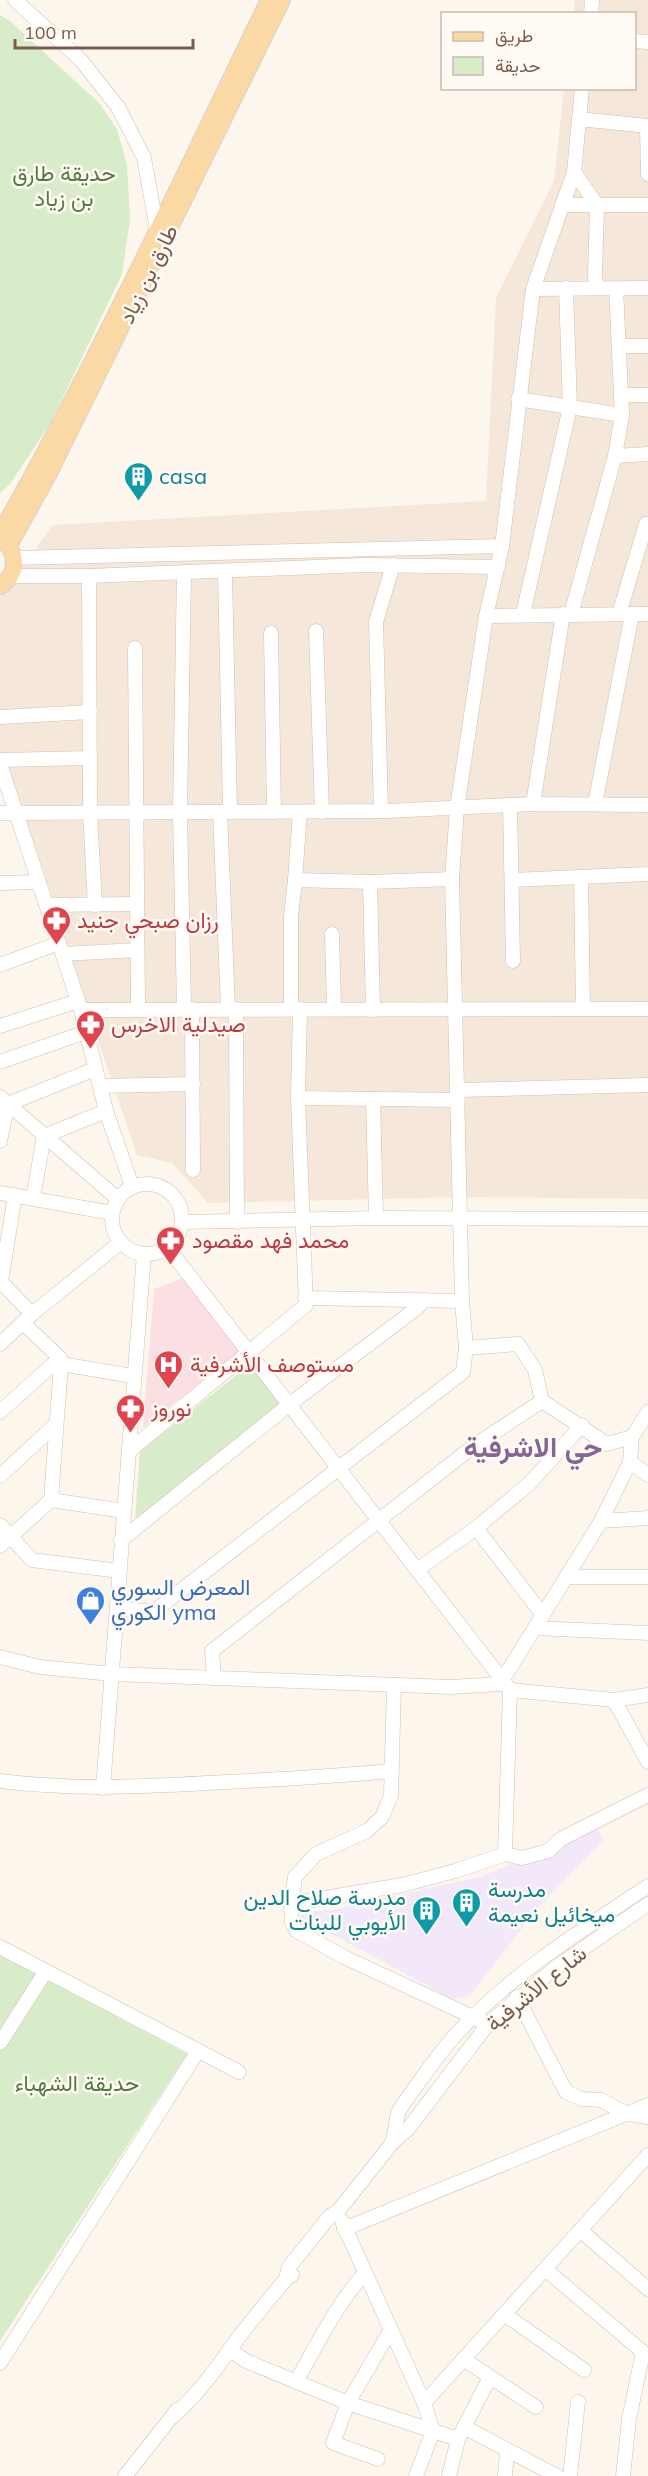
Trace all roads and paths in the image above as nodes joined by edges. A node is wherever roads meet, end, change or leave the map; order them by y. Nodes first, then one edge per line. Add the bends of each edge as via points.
1 (15, 0) edge
2 (269, 0) edge
3 (282, 0) edge
4 (582, 90) edge
5 (579, 120) junction
6 (647, 126) edge
7 (574, 172) junction
8 (648, 174) edge
9 (648, 205) edge
10 (562, 206) junction
11 (597, 206) junction
12 (157, 230) junction
13 (566, 288) junction
14 (597, 288) junction
15 (616, 288) junction
16 (648, 288) edge
17 (533, 289) junction
18 (619, 346) junction
19 (648, 346) edge
20 (621, 395) junction
21 (648, 395) edge
22 (518, 399) junction
23 (570, 407) junction
24 (622, 415) junction
25 (648, 454) edge
26 (615, 456) junction
27 (648, 524) edge
28 (6, 544) edge
29 (502, 546) junction
30 (393, 565) junction
31 (498, 567) junction
32 (225, 571) junction
33 (184, 572) junction
34 (89, 576) junction
35 (5, 581) edge
36 (523, 614) junction
37 (567, 614) junction
38 (626, 614) junction
39 (648, 614) edge
40 (486, 616) junction
41 (316, 631) dead end
42 (271, 633) dead end
43 (135, 648) dead end
44 (90, 712) junction
45 (0, 717) edge
46 (90, 758) junction
47 (0, 762) edge
48 (533, 804) junction
49 (595, 804) junction
50 (648, 805) edge
51 (510, 806) junction
52 (457, 808) junction
53 (381, 811) junction
54 (225, 812) junction
55 (274, 812) junction
56 (300, 812) junction
57 (322, 812) junction
58 (0, 813) edge
59 (90, 813) junction
60 (136, 813) junction
61 (180, 813) junction
62 (16, 814) junction
63 (648, 874) edge
64 (581, 877) junction
65 (452, 879) junction
66 (295, 880) junction
67 (512, 880) junction
68 (39, 882) junction
69 (370, 882) junction
70 (0, 883) edge
71 (137, 904) junction
72 (46, 905) junction
73 (95, 905) junction
74 (332, 934) dead end
75 (61, 949) junction
76 (137, 950) junction
77 (513, 961) dead end
78 (0, 965) edge
79 (79, 1005) junction
80 (138, 1009) junction
81 (188, 1009) junction
82 (232, 1009) junction
83 (295, 1009) junction
84 (334, 1009) junction
85 (455, 1009) junction
86 (583, 1009) junction
87 (648, 1009) edge
88 (373, 1010) junction
89 (0, 1026) edge
90 (86, 1032) junction
91 (0, 1062) edge
92 (95, 1069) junction
93 (192, 1084) junction
94 (648, 1085) edge
95 (100, 1086) junction
96 (458, 1095) junction
97 (298, 1098) junction
98 (373, 1099) junction
99 (4, 1101) edge
100 (106, 1111) junction
101 (44, 1136) junction
102 (0, 1141) edge
103 (193, 1170) dead end
104 (132, 1186) junction
105 (0, 1193) edge
106 (15, 1195) junction
107 (33, 1198) junction
108 (118, 1199) junction
109 (112, 1213) junction
110 (376, 1218) junction
111 (462, 1218) junction
112 (648, 1219) edge
113 (303, 1220) junction
114 (183, 1222) junction
115 (237, 1222) junction
116 (121, 1242) junction
117 (168, 1248) junction
118 (144, 1254) junction
119 (305, 1298) junction
120 (424, 1300) junction
121 (462, 1301) junction
122 (28, 1318) junction
123 (0, 1344) edge
124 (466, 1348) junction
125 (250, 1352) junction
126 (61, 1361) junction
127 (134, 1376) junction
128 (542, 1401) junction
129 (290, 1404) junction
130 (0, 1412) edge
131 (648, 1412) edge
132 (55, 1425) junction
133 (582, 1425) junction
134 (632, 1437) junction
135 (129, 1451) junction
136 (630, 1462) junction
137 (340, 1468) junction
138 (648, 1475) edge
139 (0, 1476) edge
140 (51, 1500) junction
141 (124, 1511) junction
142 (648, 1518) edge
143 (380, 1519) junction
144 (601, 1521) junction
145 (0, 1525) edge
146 (476, 1528) junction
147 (122, 1540) junction
148 (5, 1541) edge
149 (417, 1570) junction
150 (119, 1571) junction
151 (648, 1576) edge
152 (566, 1577) junction
153 (117, 1608) junction
154 (543, 1615) junction
155 (535, 1628) junction
156 (648, 1632) edge
157 (0, 1657) edge
158 (112, 1674) junction
159 (214, 1678) junction
160 (507, 1684) junction
161 (394, 1685) junction
162 (648, 1695) edge
163 (614, 1700) junction
164 (648, 1762) edge
165 (390, 1771) junction
166 (0, 1781) edge
167 (104, 1788) junction
168 (648, 1795) edge
169 (505, 1854) junction
170 (648, 1886) edge
171 (648, 1904) edge
172 (291, 1907) junction
173 (0, 1947) edge
174 (46, 1971) junction
175 (517, 1998) junction
176 (472, 2017) junction
177 (488, 2024) junction
178 (0, 2043) edge
179 (198, 2050) junction
180 (239, 2072) dead end
181 (648, 2105) edge
182 (625, 2113) junction
183 (648, 2117) edge
184 (393, 2142) junction
185 (648, 2155) edge
186 (339, 2210) junction
187 (345, 2229) junction
188 (580, 2230) junction
189 (544, 2269) junction
190 (364, 2274) junction
191 (648, 2289) edge
192 (504, 2314) junction
193 (390, 2331) junction
194 (230, 2350) junction
195 (463, 2359) junction
196 (0, 2363) edge
197 (584, 2370) dead end
198 (490, 2377) junction
199 (296, 2382) junction
200 (578, 2402) dead end
201 (348, 2403) junction
202 (424, 2403) junction
203 (536, 2407) dead end
204 (433, 2431) junction
205 (461, 2433) junction
206 (507, 2451) junction
207 (378, 2459) dead end
208 (125, 2476) edge
209 (416, 2476) edge
210 (449, 2476) edge
211 (505, 2476) edge
212 (557, 2476) edge
213 (570, 2476) edge
214 (623, 2476) edge

1 - 12 street via 80,59 118,107 144,158
2 - 12 main road
3 - 28 main road, طارق بن زياد via 48,475
4 - 5 street
5 - 6 street
5 - 7 street
6 - 8 street
7 - 10 street
7 - 11 street
9 - 11 street
10 - 11 street
10 - 17 street
11 - 14 street
12 - 28 main road via 37,470
13 - 14 street
13 - 17 street
13 - 23 street
14 - 15 street
15 - 16 street
15 - 18 street
17 - 22 street
18 - 19 street
18 - 20 street
20 - 21 street
20 - 24 street
22 - 23 street
22 - 29 street
23 - 24 street
23 - 36 street
24 - 26 street
25 - 26 street
26 - 37 street
27 - 38 street
28 - 29 street
28 - 35 main road
29 - 31 street
30 - 31 street
30 - 32 street
30 - 53 street via 376,622
31 - 40 street
32 - 33 street
32 - 54 street
33 - 34 street
33 - 61 street
34 - 35 street
34 - 44 street
36 - 37 street
36 - 40 street
37 - 38 street
37 - 48 street
38 - 39 street
38 - 49 street
40 - 52 street
41 - 57 street
42 - 55 street
43 - 60 street
44 - 45 street
44 - 46 street
46 - 47 street
46 - 59 street
47 - 62 street
48 - 49 street
48 - 51 street
49 - 50 street
51 - 52 street
51 - 67 street
52 - 53 street
52 - 65 street
53 - 57 street
54 - 55 street
54 - 61 street
54 - 82 street
55 - 56 street
56 - 57 street
56 - 66 street
58 - 62 street
59 - 60 street
59 - 62 street
59 - 73 street
60 - 61 street
60 - 71 street
61 - 81 street
62 - 68 street
63 - 64 street
64 - 67 street
64 - 86 street
65 - 69 street
65 - 85 street
66 - 69 street
66 - 83 street via 291,917
67 - 77 street
68 - 70 street
68 - 72 street
69 - 88 street
71 - 73 street
71 - 76 street
72 - 73 street
72 - 75 street
74 - 84 street
75 - 76 street
75 - 78 street
75 - 79 street
76 - 80 street
79 - 80 street
79 - 89 street
79 - 90 street
80 - 81 street
81 - 82 street
81 - 93 street
82 - 83 street
82 - 115 street
83 - 84 street
83 - 97 street
84 - 88 street
85 - 86 street
85 - 88 street
85 - 96 street
86 - 87 street
90 - 91 street
90 - 92 street
92 - 95 street
92 - 99 street
93 - 95 street
93 - 103 street
94 - 96 street
95 - 100 street
96 - 98 street
96 - 111 street
97 - 98 street
97 - 113 street
98 - 110 street
99 - 101 street
99 - 102 street
100 - 101 street
100 - 104 street
101 - 107 street
101 - 108 street
104 - 108 street
104 - 114 street via 163,1186 178,1201
105 - 106 street
106 - 107 street
106 - 122 street via 1,1282
107 - 109 street
108 - 109 street
109 - 116 street
110 - 111 street
110 - 113 street
111 - 112 street
111 - 121 street
113 - 115 street
113 - 119 street
114 - 115 street
114 - 117 street via 181,1232
116 - 118 street
116 - 122 street
117 - 118 street
117 - 125 street
118 - 127 street
119 - 120 street
119 - 125 street via 306,1305
120 - 121 street
120 - 129 street
121 - 124 street
122 - 123 street
122 - 126 street
124 - 128 street via 518,1344 535,1370
124 - 137 street via 463,1372
125 - 129 street
125 - 135 street
126 - 127 street
126 - 130 street
126 - 132 street
127 - 135 street
128 - 133 street
128 - 143 street via 475,1445
129 - 137 street
129 - 147 street
131 - 134 street
132 - 139 street
132 - 140 street
133 - 134 street via 607,1444
133 - 146 street via 529,1484
134 - 136 street
135 - 141 street
136 - 138 street
136 - 144 street
137 - 143 street
137 - 153 street via 153,1612
140 - 141 street
140 - 148 street
141 - 147 street
142 - 144 street
143 - 149 street
143 - 159 street via 212,1651
144 - 152 street
145 - 148 street
146 - 149 street
146 - 154 street
147 - 150 street
148 - 150 street via 32,1560
149 - 160 street
150 - 153 street
151 - 152 street
152 - 154 street
153 - 158 street
154 - 155 street
155 - 156 street
155 - 160 street
157 - 158 street via 40,1667
158 - 159 street
158 - 167 street
159 - 161 street
160 - 161 street
160 - 163 street
160 - 169 street
161 - 165 street
162 - 163 street
163 - 164 street
165 - 167 street
165 - 172 street via 391,1796 382,1817 367,1832 316,1854 295,1877
166 - 167 street
168 - 169 street via 561,1839 548,1851 522,1858
169 - 172 street via 402,1885
170 - 176 street, شارع الأشرفية via 567,1939
171 - 175 street, شارع الأشرفية
172 - 176 street via 297,1931
173 - 174 street
174 - 178 street
174 - 179 street
175 - 177 street, شارع الأشرفية
175 - 182 street via 566,2092 576,2098 601,2100
176 - 177 street
176 - 184 street, شارع الأشرفية via 403,2104
177 - 184 street, شارع الأشرفية via 408,2129
179 - 180 street
179 - 196 street
181 - 182 street
182 - 183 street
182 - 187 street
184 - 186 street, شارع الأشرفية
185 - 188 street
186 - 187 street
186 - 194 street, شارع الأشرفية via 334,2222
187 - 190 street
188 - 189 street
188 - 191 street
189 - 192 street
189 - 214 street via 643,2352 629,2419
190 - 193 street
190 - 199 street via 330,2322
192 - 195 street
192 - 197 street
193 - 201 street
193 - 202 street
194 - 199 street
194 - 208 street, شارع الأشرفية via 192,2389
195 - 198 street
195 - 202 street
198 - 203 street
198 - 205 street
199 - 201 street
200 - 213 street
201 - 204 street
201 - 207 street via 333,2443
202 - 204 street
204 - 205 street
204 - 209 street
205 - 206 street
205 - 210 street
206 - 211 street
206 - 212 street

